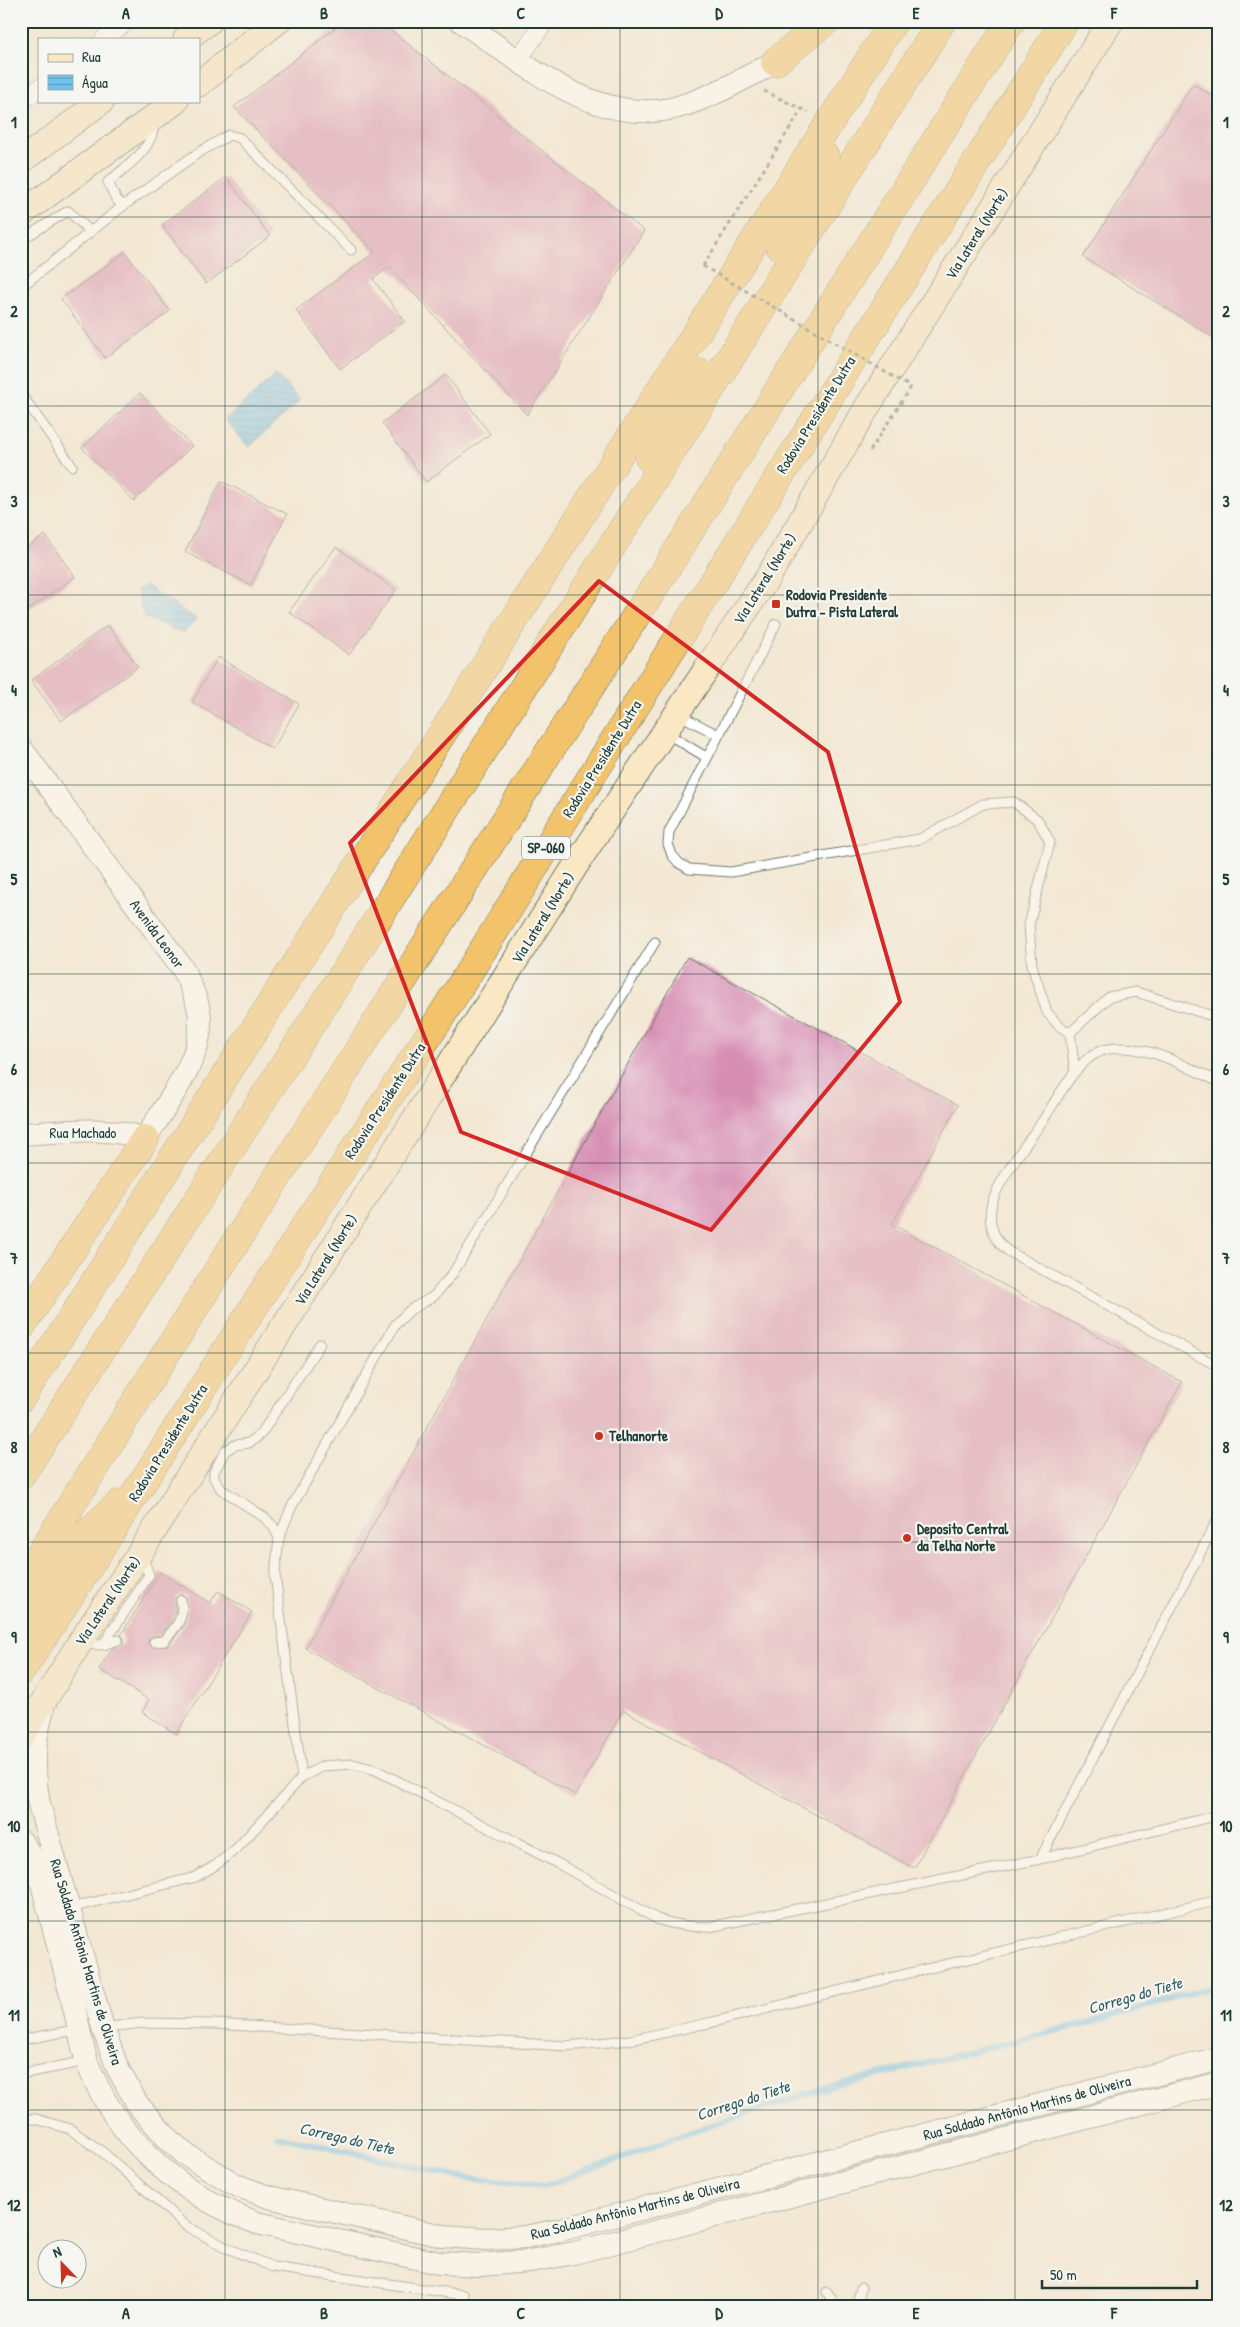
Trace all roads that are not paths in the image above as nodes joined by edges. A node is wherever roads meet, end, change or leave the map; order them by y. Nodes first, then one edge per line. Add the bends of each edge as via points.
1 (127, 21) edge
2 (210, 21) edge
3 (278, 21) edge
4 (461, 21) edge
5 (545, 21) edge
6 (810, 21) edge
7 (826, 21) edge
8 (894, 21) edge
9 (942, 21) edge
10 (1011, 21) edge
11 (1065, 21) edge
12 (1111, 21) edge
13 (105, 38) edge
14 (187, 38) edge
15 (518, 60) junction
16 (775, 62) junction
17 (200, 83) edge
18 (38, 89) edge
19 (21, 101) edge
20 (101, 102) edge
21 (175, 102) edge
22 (843, 102) junction
23 (154, 117) junction
24 (21, 161) edge
25 (124, 206) junction
26 (21, 214) edge
27 (90, 231) junction
28 (21, 240) edge
29 (351, 250) dead end
30 (21, 288) edge
31 (21, 394) edge
32 (72, 466) dead end
33 (628, 522) junction
34 (776, 624) dead end
35 (671, 723) junction
36 (718, 735) junction
37 (21, 748) edge
38 (706, 757) junction
39 (655, 942) dead end
40 (1219, 1018) edge
41 (1070, 1033) junction
42 (1075, 1072) junction
43 (1219, 1082) edge
44 (21, 1134) edge
45 (145, 1139) junction
46 (21, 1328) edge
47 (320, 1344) dead end
48 (1219, 1367) edge
49 (21, 1398) edge
50 (21, 1475) edge
51 (143, 1483) junction
52 (1219, 1517) edge
53 (278, 1538) junction
54 (141, 1551) junction
55 (21, 1585) edge
56 (181, 1600) dead end
57 (21, 1624) edge
58 (118, 1640) dead end
59 (154, 1642) dead end
60 (91, 1644) junction
61 (21, 1671) edge
62 (46, 1698) junction
63 (21, 1738) edge
64 (302, 1777) junction
65 (1219, 1815) edge
66 (21, 1841) edge
67 (1040, 1858) junction
68 (1219, 1900) edge
69 (70, 1908) junction
70 (103, 2028) junction
71 (80, 2029) junction
72 (21, 2040) edge
73 (1219, 2058) edge
74 (87, 2061) junction
75 (21, 2074) edge
76 (1219, 2083) edge
77 (21, 2119) edge
78 (775, 2186) junction
79 (861, 2288) dead end
80 (827, 2292) dead end
81 (464, 2295) dead end
82 (836, 2306) edge
83 (856, 2306) edge

1 - 13 street
2 - 14 main road
3 - 17 main road
4 - 15 street
5 - 15 street
6 - 16 street
7 - 16 highway
8 - 22 highway
9 - 33 highway
10 - 55 highway
11 - 51 highway, Rodovia Presidente Dutra / SP-060 via 437,1023
12 - 35 main road, Via Lateral (Norte) via 866,409 768,577
15 - 16 street via 579,96 624,111 676,108 708,96
18 - 19 street
20 - 24 main road
21 - 23 main road
22 - 33 highway via 844,118 797,217 724,338 668,420 633,490
22 - 49 highway
23 - 25 lane via 154,131 142,151 108,182 113,195
23 - 26 main road
25 - 27 lane
25 - 29 lane via 229,135 240,138
27 - 28 lane via 68,211
27 - 30 lane
31 - 32 lane
33 - 50 highway via 346,971
34 - 36 lane
35 - 36 lane
35 - 38 lane
35 - 54 main road, Via Lateral (Norte) via 581,857
36 - 38 lane
37 - 45 street, Avenida Leonor via 183,970 195,995 200,1024 194,1054
38 - 41 lane via 669,832 668,844 672,855 689,868 730,872 920,839 982,804 1014,802 1038,820 1050,842 1029,925 1032,966 1046,1012
39 - 53 lane via 453,1272 434,1296 410,1310 395,1325 291,1508
40 - 41 lane via 1136,992 1109,997
41 - 42 lane
42 - 43 lane via 1092,1056 1106,1049 1130,1048 1160,1056
42 - 48 lane via 993,1198 991,1222 994,1234 1008,1252
44 - 45 street, Rua Machado via 106,1131 129,1133
45 - 46 highway
47 - 53 lane via 261,1434 249,1443 225,1450 214,1472 221,1490 264,1517
51 - 57 highway via 78,1541
51 - 61 highway, Rodovia Presidente Dutra / SP-060
52 - 67 lane
53 - 64 lane via 277,1602
54 - 60 main road, Via Lateral (Norte)
54 - 60 lane via 152,1578
56 - 59 lane via 184,1612 175,1628 164,1641
58 - 60 lane
60 - 62 main road, Via Lateral (Norte)
62 - 63 main road, Via Lateral (Norte)
62 - 69 street, Rua Soldado Antônio Martins de Oliveira via 37,1730 34,1777
64 - 67 lane via 323,1766 336,1764 353,1764 376,1770 557,1863 657,1919 695,1927 709,1927
64 - 69 lane via 237,1848 196,1877
65 - 67 lane
66 - 71 street, Rua Soldado Antônio Martins de Oliveira via 37,1864
68 - 70 lane via 630,2040 566,2046 214,2024 142,2023
69 - 70 street, Rua Soldado Antônio Martins de Oliveira
70 - 78 street, Rua Soldado Antônio Martins de Oliveira via 130,2094 167,2138 185,2154 236,2185 269,2197 443,2236 486,2239 525,2237
71 - 72 lane
71 - 74 street, Rua Soldado Antônio Martins de Oliveira
73 - 78 street, Rua Soldado Antônio Martins de Oliveira
74 - 75 lane
74 - 78 street, Rua Soldado Antônio Martins de Oliveira via 124,2128 149,2157 184,2187 216,2206 257,2223 439,2262 480,2265 574,2253
76 - 78 street, Rua Soldado Antônio Martins de Oliveira
77 - 81 lane via 36,2119 70,2129 104,2154 186,2226 227,2248 273,2266
79 - 83 lane
80 - 82 lane

